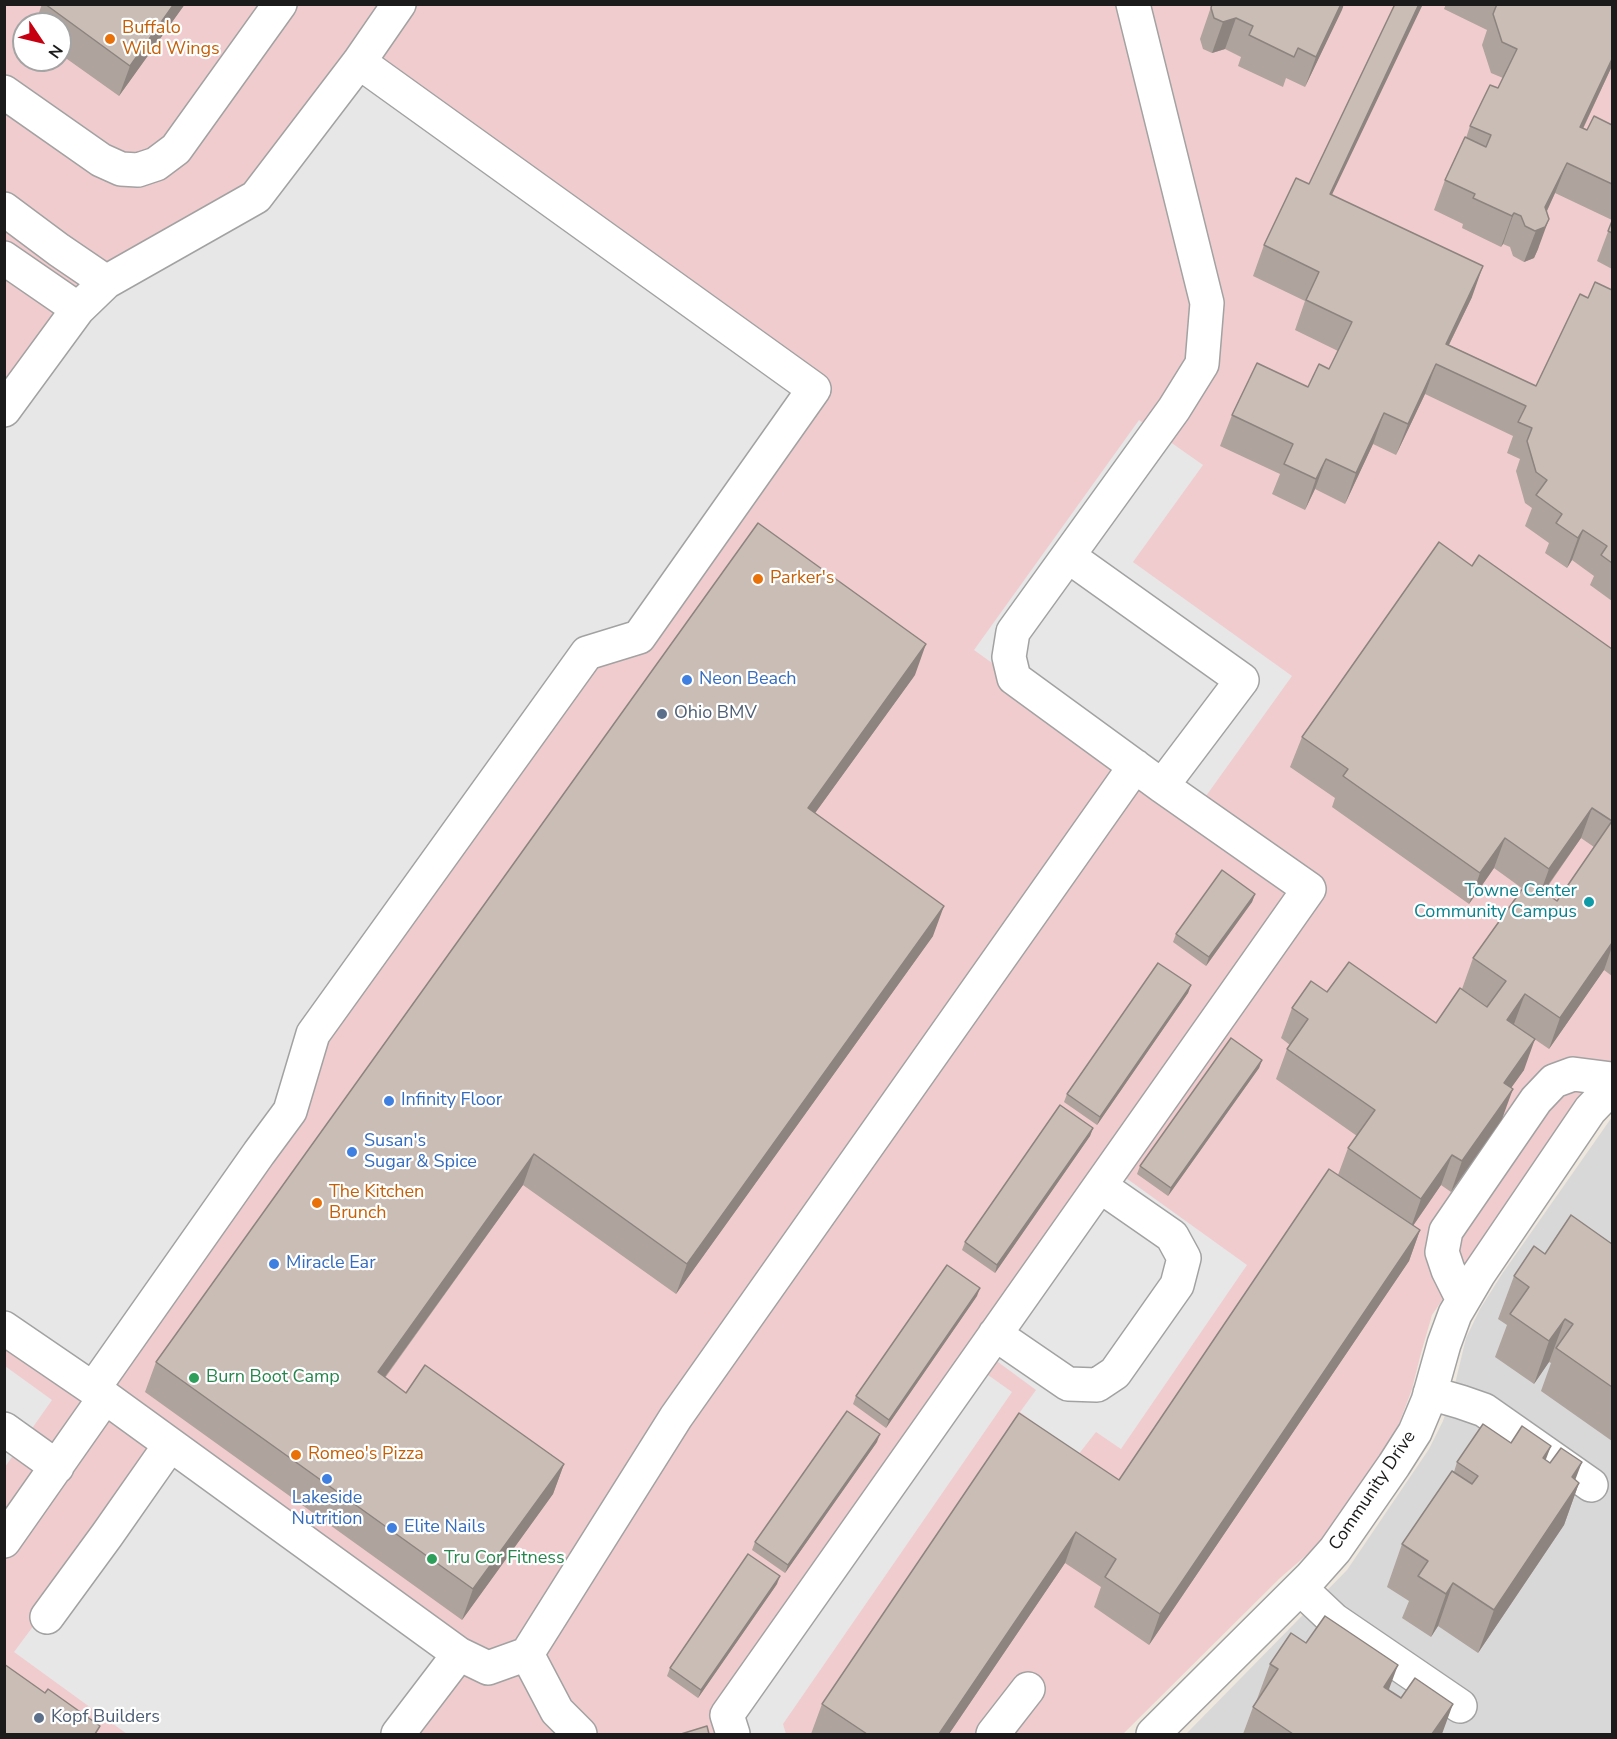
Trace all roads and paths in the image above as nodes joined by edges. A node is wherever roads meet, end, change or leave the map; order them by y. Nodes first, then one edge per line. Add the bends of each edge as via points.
1 (280, 4) edge
2 (399, 4) edge
3 (1133, 4) edge
4 (359, 62) junction
5 (4, 92) edge
6 (4, 209) edge
7 (4, 258) edge
8 (106, 282) junction
9 (78, 309) junction
10 (4, 410) edge
11 (1068, 556) junction
12 (1135, 766) junction
13 (1162, 786) junction
14 (1612, 1079) edge
15 (1612, 1087) edge
16 (1100, 1186) junction
17 (1463, 1300) junction
18 (4, 1328) edge
19 (995, 1334) junction
20 (99, 1393) junction
21 (1430, 1393) junction
22 (4, 1430) edge
23 (170, 1445) junction
24 (57, 1467) junction
25 (1591, 1485) dead end
26 (4, 1540) edge
27 (1300, 1588) junction
28 (47, 1617) dead end
29 (459, 1654) junction
30 (527, 1654) junction
31 (1028, 1689) dead end
32 (1460, 1706) dead end
33 (398, 1734) edge
34 (580, 1734) edge
35 (733, 1734) edge
36 (993, 1734) edge
37 (1153, 1734) edge

1 - 5 street via 176,149 156,164 138,170 121,169 101,160
2 - 4 street
3 - 11 street via 1207,303 1202,364
4 - 8 street via 256,197
4 - 20 street via 814,389 639,637 587,654 313,1034 290,1111
6 - 8 street
7 - 9 street
8 - 9 street
9 - 10 street
11 - 12 street via 1013,632 1009,657 1014,678
11 - 13 street via 1242,680
12 - 13 street
12 - 30 street via 676,1417
13 - 16 street via 1309,889
14 - 17 street via 1573,1074 1554,1081 1536,1100 1446,1231 1442,1252
15 - 17 street, Community Drive via 1590,1110
16 - 19 street
16 - 19 street via 1172,1236 1184,1258 1177,1285 1122,1364 1097,1385 1068,1384
17 - 21 street, Community Drive via 1444,1344
18 - 20 street
19 - 35 street via 727,1715
20 - 23 street
20 - 24 street
21 - 25 street via 1484,1410
21 - 27 street, Community Drive via 1415,1432 1394,1465 1335,1550
22 - 24 street
23 - 28 street
23 - 29 street
24 - 26 street
27 - 32 street via 1334,1620
27 - 37 street, Community Drive
29 - 30 street via 488,1668
29 - 33 street
30 - 34 street via 557,1711
31 - 36 street

